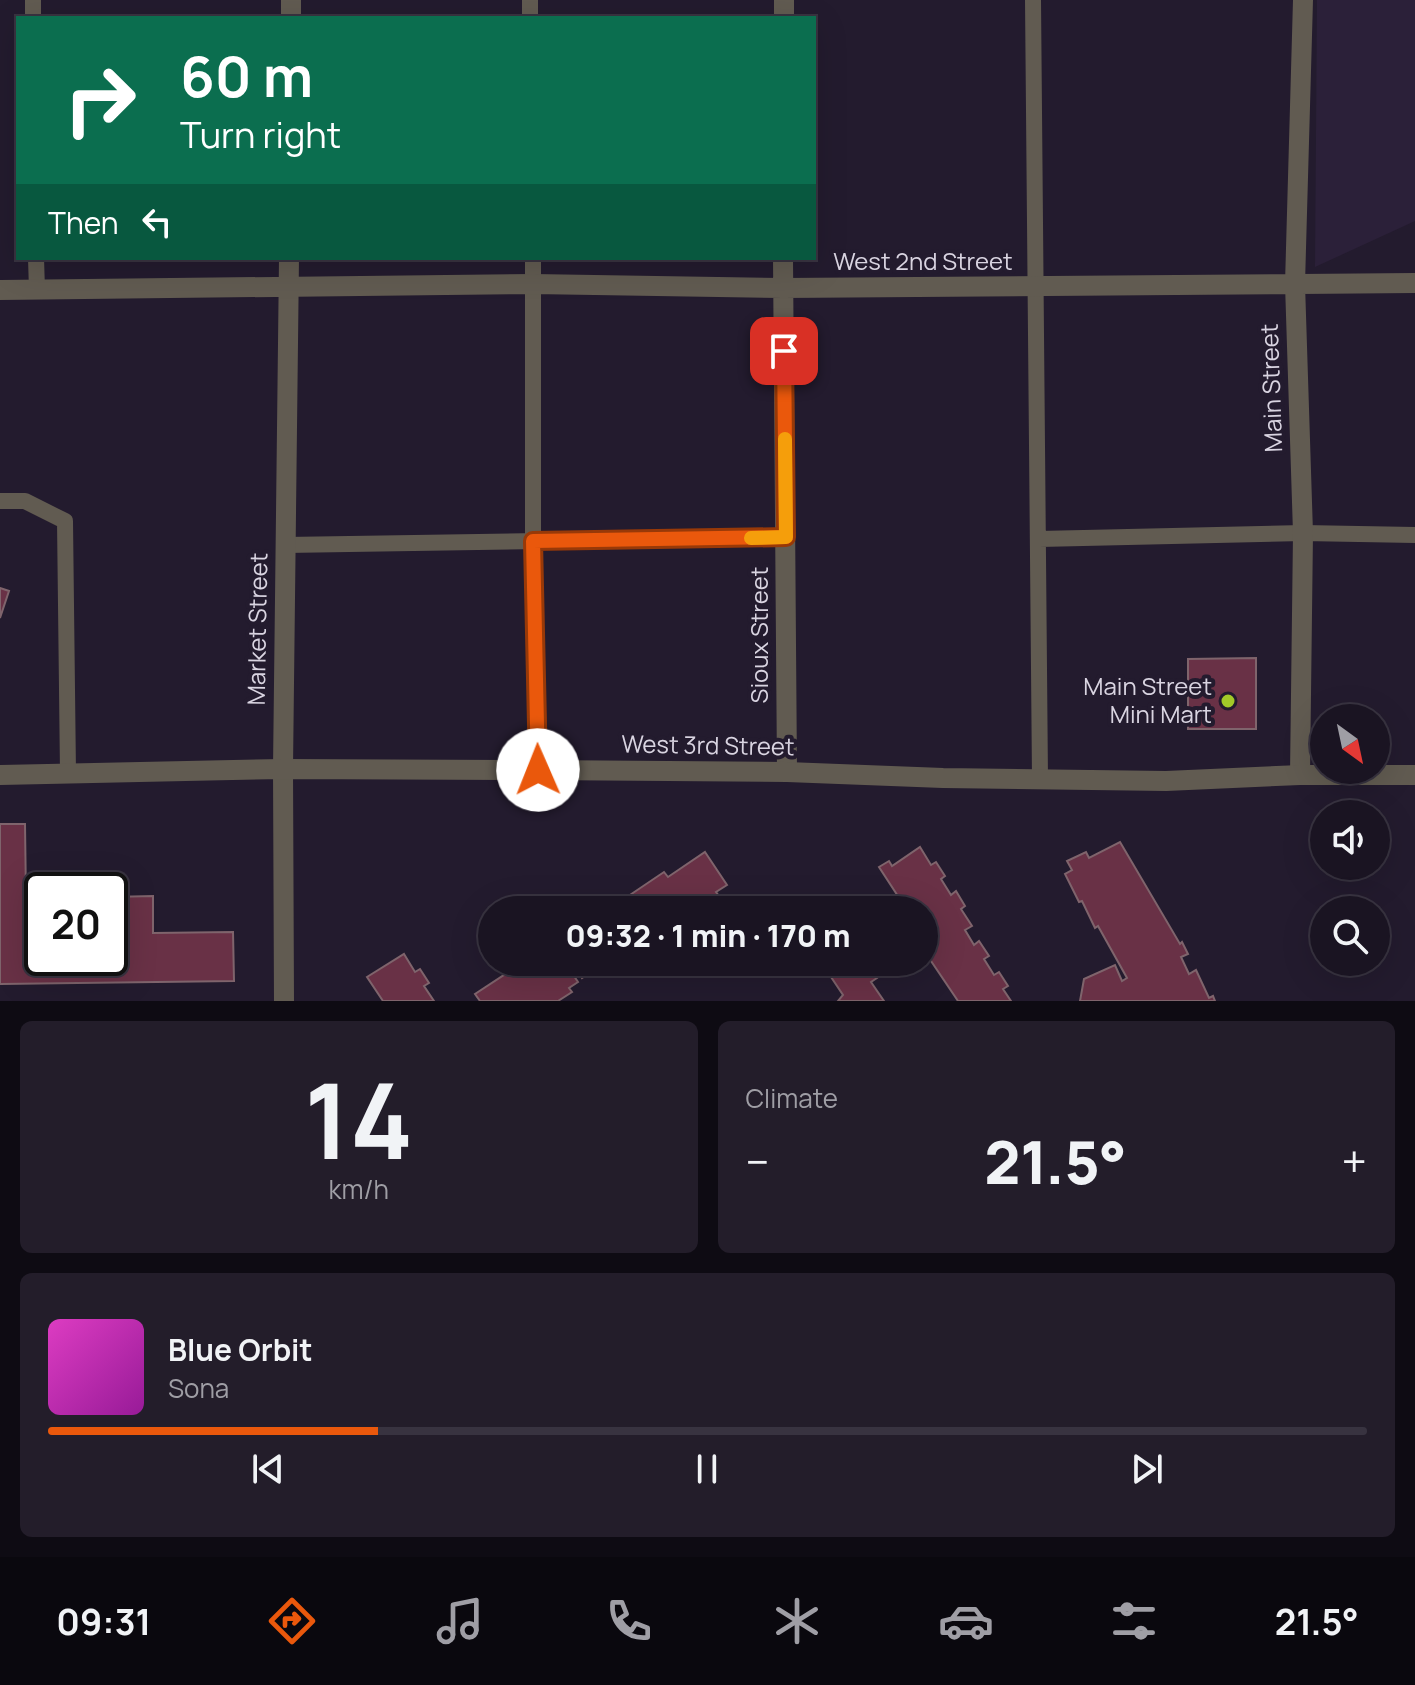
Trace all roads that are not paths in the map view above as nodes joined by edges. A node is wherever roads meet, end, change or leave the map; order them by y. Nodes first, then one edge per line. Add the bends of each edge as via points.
1 (1033, 0) edge
2 (1303, 0) edge
3 (36, 260) edge
4 (289, 260) edge
5 (533, 260) edge
6 (783, 260) edge
7 (1415, 283) edge
8 (533, 284) junction
9 (1295, 284) junction
10 (289, 287) junction
11 (1034, 287) junction
12 (783, 288) junction
13 (0, 290) edge
14 (37, 290) junction
15 (0, 501) edge
16 (1303, 533) junction
17 (1415, 535) edge
18 (786, 537) junction
19 (1039, 539) junction
20 (533, 541) junction
21 (285, 545) junction
22 (283, 769) junction
23 (538, 770) junction
24 (787, 772) junction
25 (68, 773) junction
26 (0, 775) edge
27 (1300, 775) junction
28 (1415, 775) edge
29 (1040, 780) junction
30 (284, 1001) edge

1 - 11 lane
2 - 9 street, Main Street
3 - 14 lane
4 - 10 street, Market Street
5 - 8 lane
6 - 12 street, Sioux Street
7 - 9 street, West 2nd Street
8 - 10 street, West 2nd Street
8 - 12 street, West 2nd Street
8 - 20 lane
9 - 11 street, West 2nd Street
9 - 16 street, Main Street
10 - 14 street, West 2nd Street
10 - 21 street, Market Street
11 - 12 street, West 2nd Street
11 - 19 lane
12 - 18 street, Sioux Street
13 - 14 street, West 2nd Street
15 - 25 lane via 25,501 65,521
16 - 17 lane
16 - 19 lane
16 - 27 street, Main Street
18 - 20 lane
18 - 24 street, Sioux Street
19 - 29 lane
20 - 21 lane
20 - 23 lane
21 - 22 street, Market Street
22 - 23 street, West 3rd Street
22 - 25 street, West 3rd Street
22 - 30 street, Market Street
23 - 24 street, West 3rd Street
24 - 29 street, West 3rd Street
25 - 26 street, West 3rd Street
27 - 28 street, West 3rd Street
27 - 29 street, West 3rd Street

